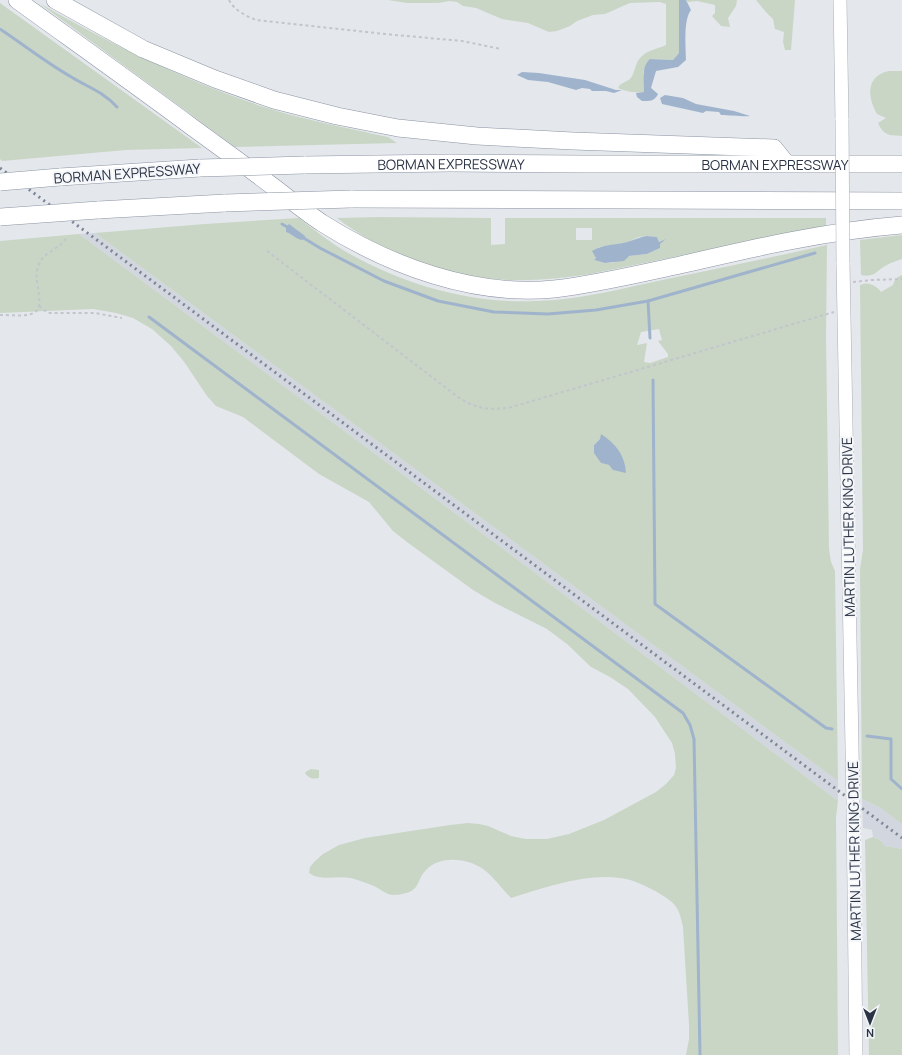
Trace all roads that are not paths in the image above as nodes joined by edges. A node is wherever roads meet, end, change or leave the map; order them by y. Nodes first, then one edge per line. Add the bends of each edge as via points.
1 (17, 0) edge
2 (55, 0) edge
3 (840, 0) edge
4 (786, 163) junction
5 (902, 164) edge
6 (0, 182) edge
7 (902, 201) edge
8 (0, 217) edge
9 (902, 225) edge
10 (856, 1055) edge

1 - 9 highway via 322,223 419,271 461,283 511,290 553,289 600,282 820,236
2 - 4 highway via 143,49 215,79 274,100 337,116 398,128 477,136 774,148
3 - 10 main road, MARTIN LUTHER KING DRIVE, bridge
4 - 5 highway, BORMAN EXPRESSWAY
4 - 6 highway, BORMAN EXPRESSWAY, bridge via 304,165 200,168
7 - 8 highway, bridge via 351,199 225,203

